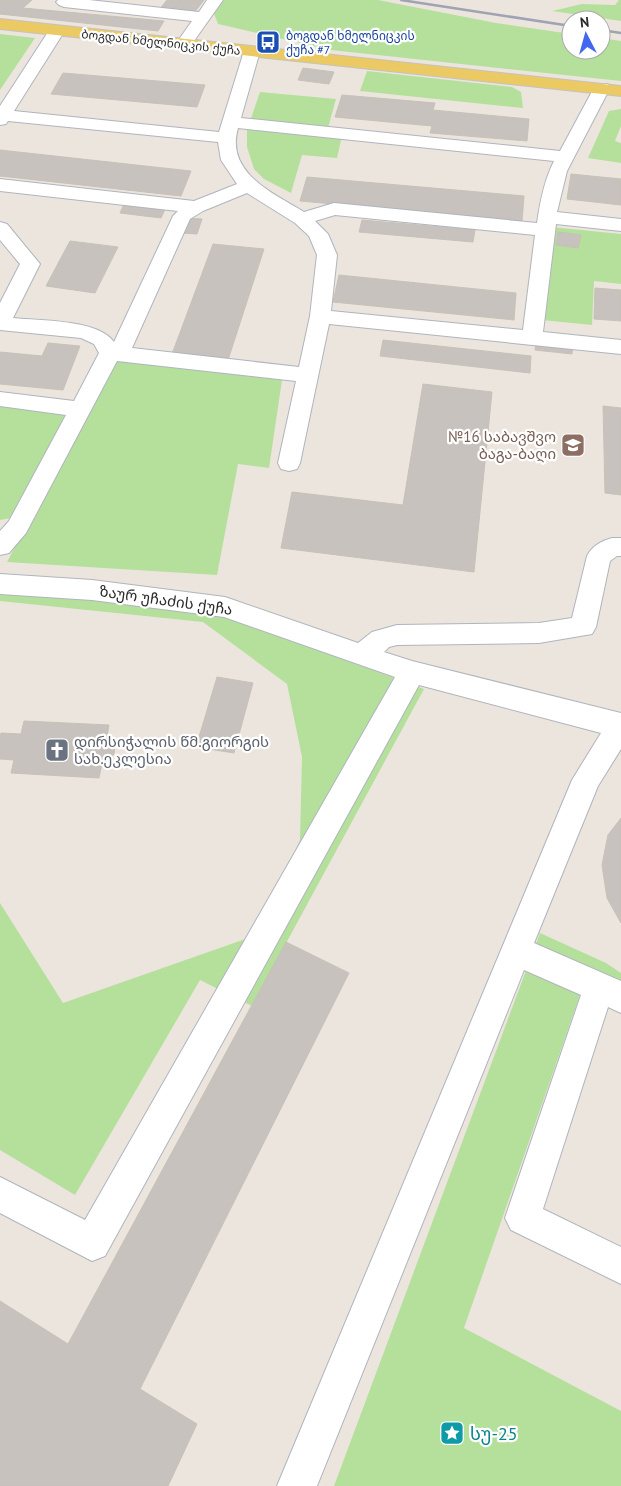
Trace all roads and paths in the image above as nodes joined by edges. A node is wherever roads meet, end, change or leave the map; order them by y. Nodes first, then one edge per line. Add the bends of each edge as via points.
1 (215, 0) edge
2 (64, 2) dead end
3 (203, 17) junction
4 (0, 24) edge
5 (56, 32) junction
6 (183, 45) junction
7 (252, 51) junction
8 (602, 88) junction
9 (621, 91) edge
10 (2, 117) edge
11 (229, 130) junction
12 (565, 157) junction
13 (0, 185) edge
14 (248, 186) junction
15 (196, 207) junction
16 (302, 219) junction
17 (547, 223) junction
18 (621, 225) edge
19 (0, 228) edge
20 (320, 316) junction
21 (0, 323) edge
22 (532, 338) junction
23 (621, 347) edge
24 (114, 353) junction
25 (308, 375) junction
26 (0, 400) edge
27 (80, 409) junction
28 (289, 463) dead end
29 (0, 546) edge
30 (621, 547) edge
31 (0, 584) edge
32 (363, 654) junction
33 (412, 672) junction
34 (620, 726) edge
35 (516, 951) junction
36 (610, 992) edge
37 (0, 1194) edge
38 (621, 1266) edge
39 (297, 1486) edge

1 - 3 street
2 - 3 street
3 - 6 street
4 - 5 main road, ბოგდან ხმელნიცკის ქუჩა
5 - 6 main road, ბოგდან ხმელნიცკის ქუჩა
5 - 10 street
6 - 7 main road, ბოგდან ხმელნიცკის ქუჩა
7 - 8 main road, ბოგდან ხმელნიცკის ქუჩა
7 - 11 street
8 - 9 main road, ბოგდან ხმელნიცკის ქუჩა
8 - 12 street
10 - 11 street
11 - 12 street
11 - 14 street via 230,160
12 - 17 street via 549,201
13 - 15 street
14 - 15 street
14 - 16 street
15 - 24 street via 182,216
16 - 17 street via 334,209
16 - 20 street via 318,234 327,255
17 - 18 street
17 - 22 street
19 - 21 street via 30,264
20 - 22 street
20 - 25 street
21 - 24 street via 85,332 101,339
22 - 23 street
24 - 25 street
24 - 27 street
25 - 28 street
26 - 27 street
27 - 29 street via 18,527
30 - 32 street via 612,547 599,556 583,627 539,632 397,635 381,639
31 - 32 street, ზაურ უჩაძის ქუჩა via 92,590 225,607
32 - 33 street, ზაურ უჩაძის ქუჩა
33 - 34 street, ზაურ უჩაძის ქუჩა
33 - 37 street via 92,1243
34 - 35 street via 586,780
35 - 36 street
35 - 39 street
36 - 38 street via 523,1218

